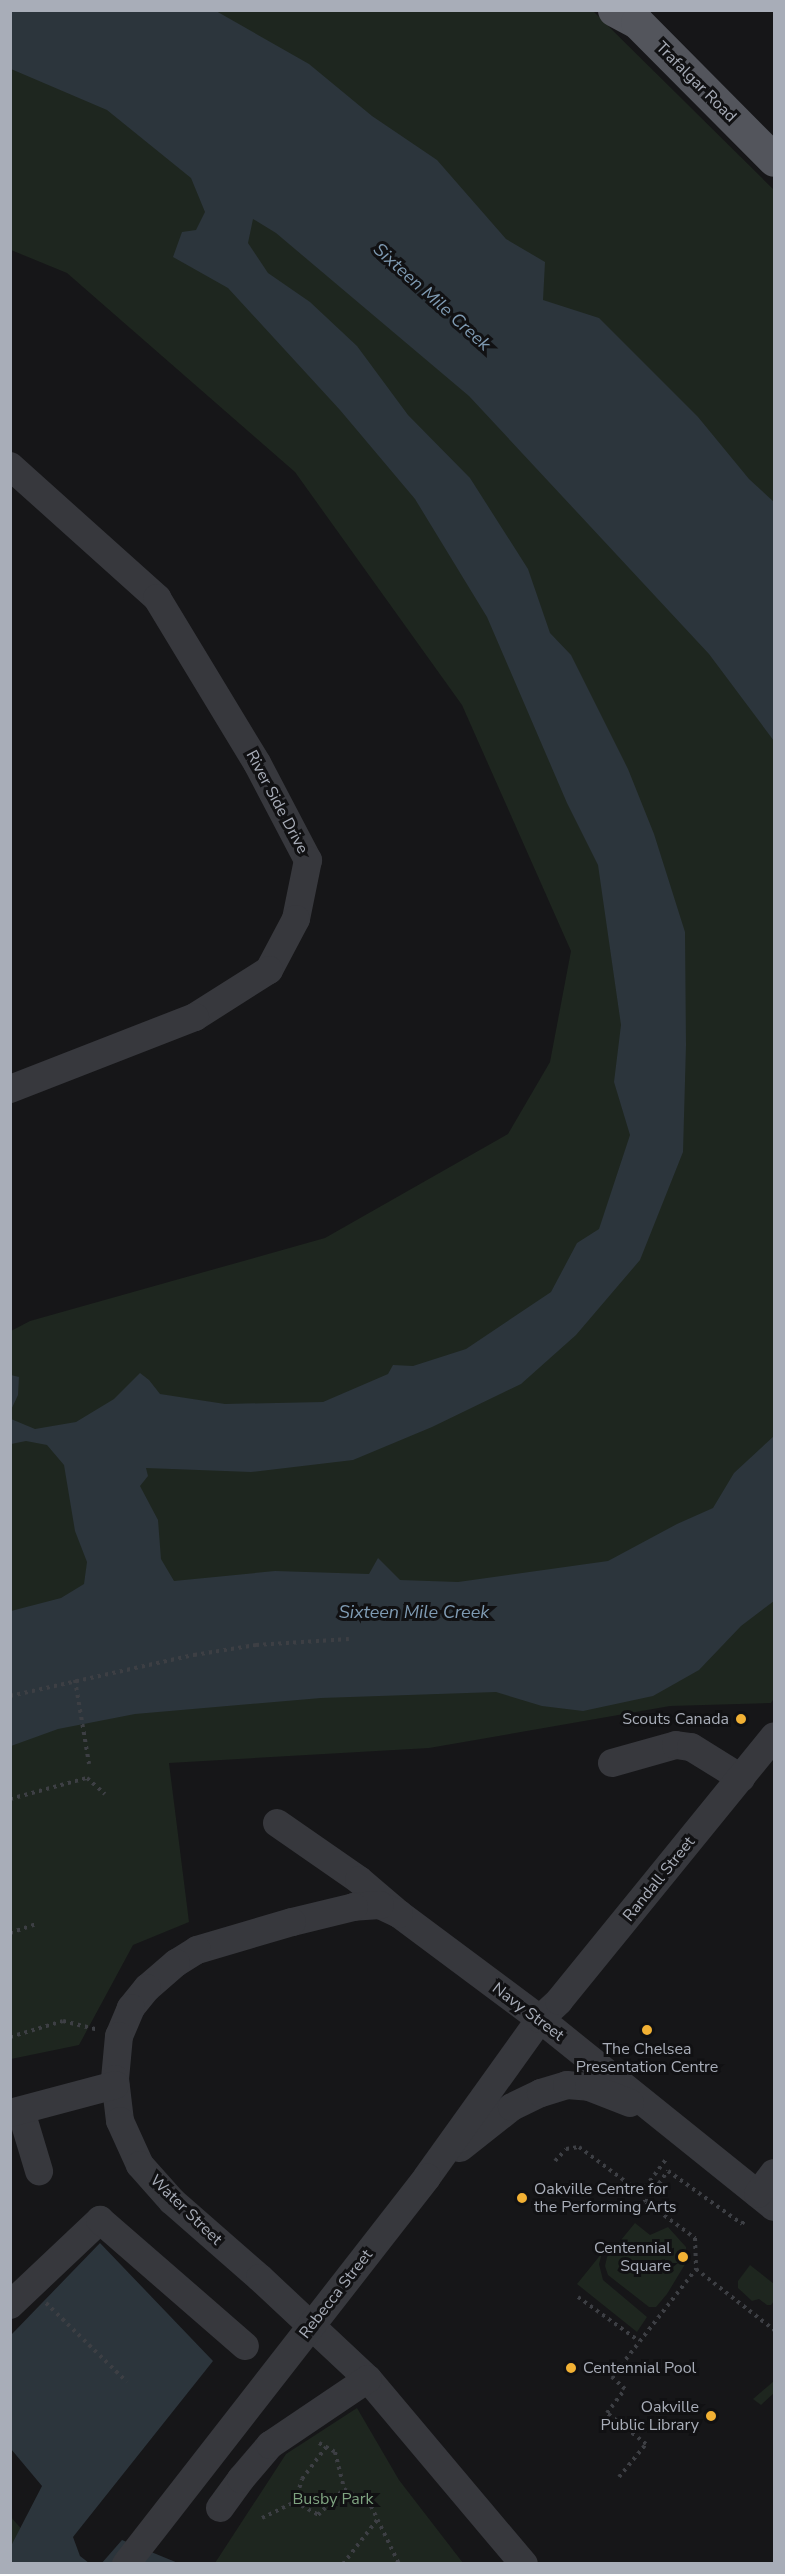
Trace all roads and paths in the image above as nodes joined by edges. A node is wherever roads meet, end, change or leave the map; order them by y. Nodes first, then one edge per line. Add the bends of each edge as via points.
1 (633, 14) edge
2 (774, 160) edge
3 (10, 466) edge
4 (10, 1089) edge
5 (349, 1639) dead end
6 (75, 1680) junction
7 (10, 1696) edge
8 (774, 1736) edge
9 (612, 1763) dead end
10 (89, 1764) dead end
11 (741, 1778) junction
12 (105, 1794) dead end
13 (10, 1799) edge
14 (277, 1823) dead end
15 (399, 1914) junction
16 (36, 1924) dead end
17 (10, 1933) edge
18 (540, 2019) junction
19 (119, 2036) junction
20 (10, 2037) edge
21 (116, 2085) junction
22 (16, 2112) edge
23 (655, 2112) junction
24 (668, 2158) dead end
25 (555, 2161) dead end
26 (39, 2171) dead end
27 (427, 2177) junction
28 (769, 2191) edge
29 (641, 2193) junction
30 (646, 2202) junction
31 (744, 2221) dead end
32 (696, 2269) junction
33 (39, 2296) dead end
34 (578, 2297) dead end
35 (10, 2305) edge
36 (774, 2330) edge
37 (639, 2341) junction
38 (245, 2346) dead end
39 (368, 2379) junction
40 (127, 2382) dead end
41 (293, 2428) junction
42 (326, 2447) junction
43 (619, 2477) dead end
44 (345, 2489) junction
45 (295, 2502) junction
46 (220, 2508) dead end
47 (262, 2517) dead end
48 (377, 2520) junction
49 (126, 2564) edge
50 (343, 2564) edge
51 (399, 2564) edge
52 (524, 2564) edge

1 - 2 main road, Trafalgar Road
3 - 4 street, River Side Drive via 157,598 257,763 308,860 296,919 269,970 195,1017
5 - 6 path via 256,1645
6 - 7 path
6 - 10 path
8 - 11 street, Randall Street
9 - 11 street via 676,1745 691,1747
11 - 18 street, Randall Street via 559,2001
12 - 13 path via 87,1778
14 - 15 street, Navy Street via 359,1880
15 - 18 street, Navy Street
15 - 19 street, Water Street via 380,1905 354,1907 197,1950 147,1988 131,2008
16 - 17 path
18 - 23 street, Navy Street
18 - 27 street, Rebecca Street
19 - 20 path via 63,2021
19 - 21 street, Water Street
21 - 22 street
21 - 39 street, Water Street via 120,2121 140,2164 172,2201
22 - 26 street
23 - 27 street via 589,2087 567,2085 512,2107
23 - 28 street, Navy Street
24 - 29 path
25 - 29 path via 566,2149 579,2147
27 - 49 street, Rebecca Street, bridge
29 - 30 path
30 - 31 path via 668,2171 742,2224
30 - 32 path via 695,2238
32 - 36 path
32 - 37 path
33 - 40 path
34 - 37 path
35 - 38 street via 100,2220
37 - 43 path via 612,2377 625,2389 607,2414 646,2444
39 - 41 street
39 - 52 street, Water Street
41 - 42 path
41 - 46 street via 270,2445
42 - 44 path via 335,2452
42 - 45 path via 302,2479
44 - 45 path via 318,2515
44 - 48 path via 371,2506
45 - 47 path
48 - 50 path
48 - 51 path

